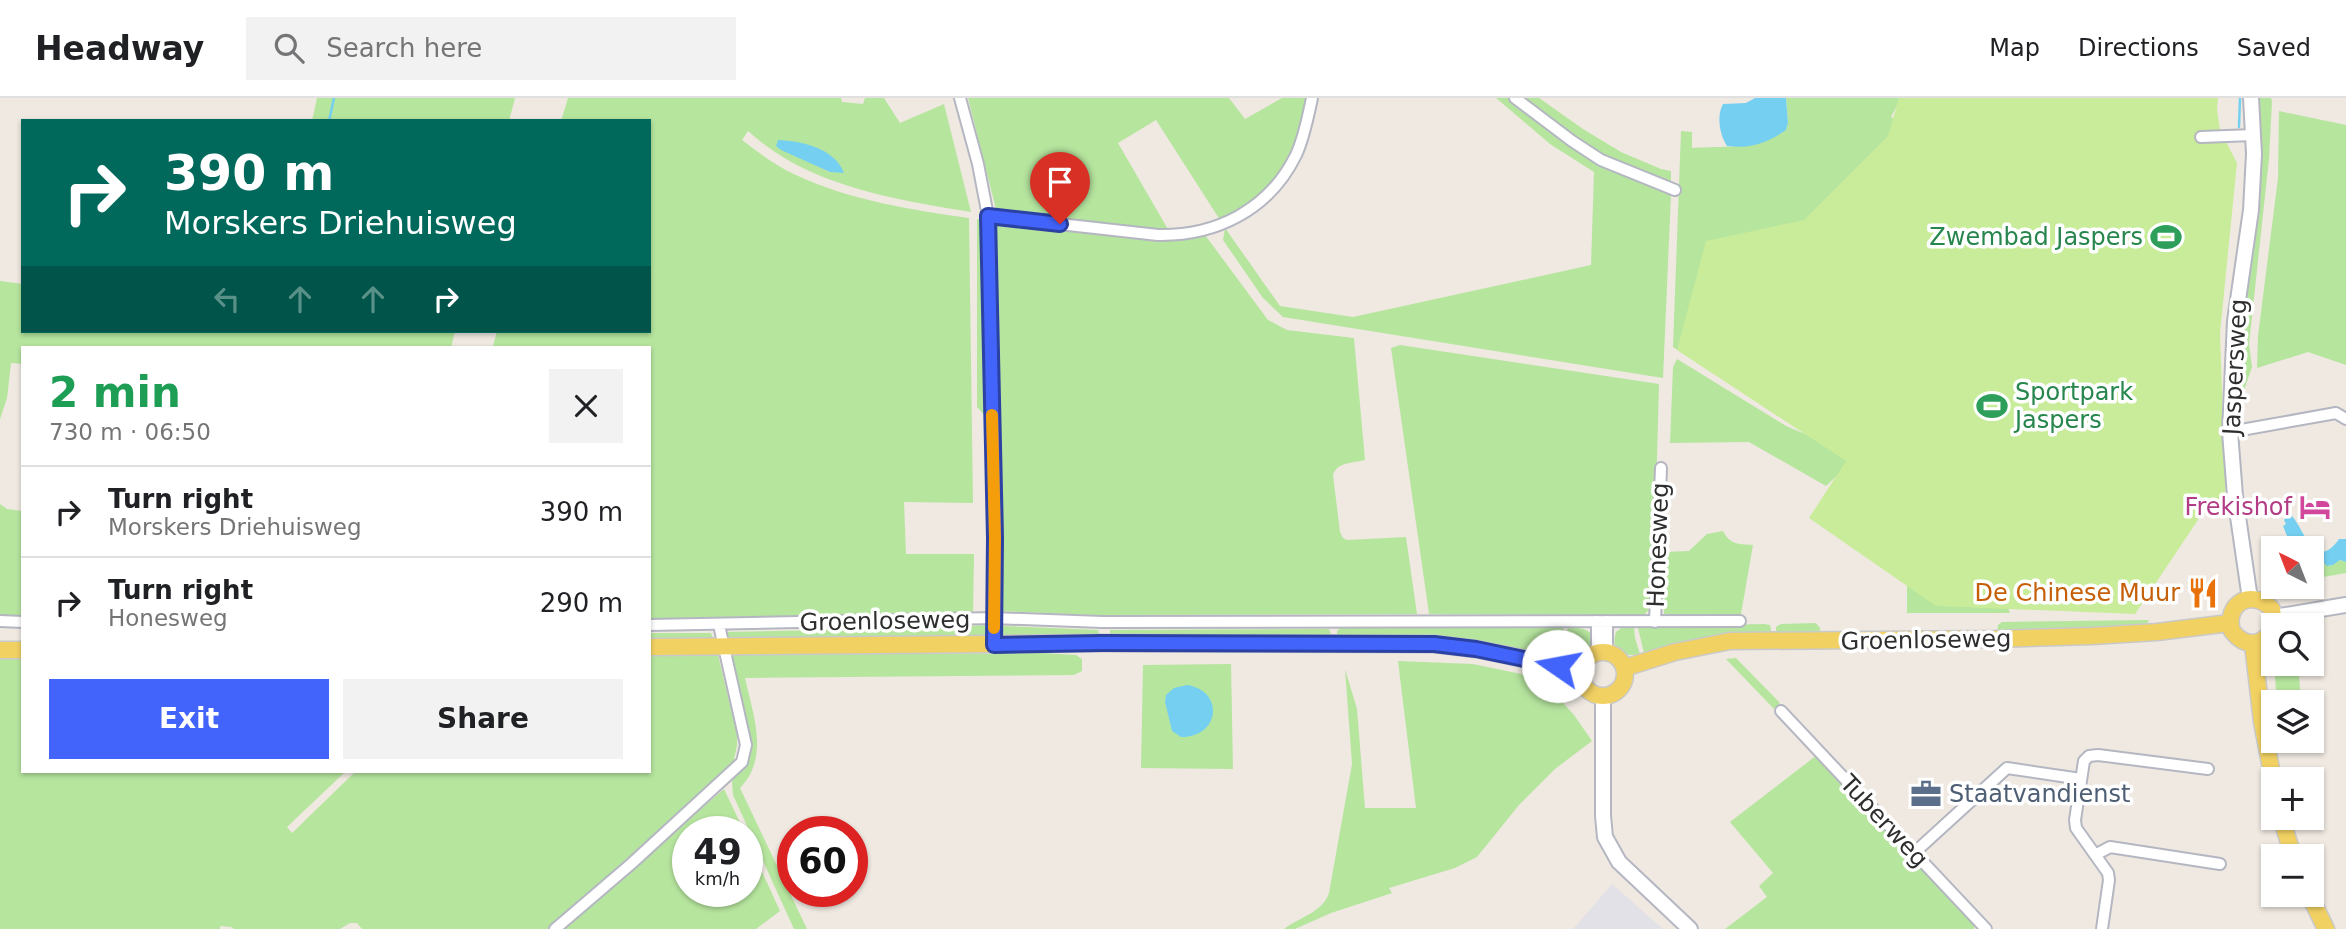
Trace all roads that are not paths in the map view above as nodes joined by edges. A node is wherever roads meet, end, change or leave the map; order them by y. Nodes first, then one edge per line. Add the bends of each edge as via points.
1 (960, 98) edge
2 (1312, 98) edge
3 (1515, 98) edge
4 (2251, 98) edge
5 (2253, 135) junction
6 (2201, 137) dead end
7 (1675, 190) dead end
8 (988, 216) junction
9 (2346, 419) edge
10 (2230, 432) junction
11 (1661, 468) dead end
12 (2250, 599) junction
13 (2346, 605) edge
14 (2273, 613) edge
15 (2314, 613) edge
16 (993, 618) junction
17 (0, 621) edge
18 (1602, 621) junction
19 (1740, 621) dead end
20 (21, 622) edge
21 (1655, 622) junction
22 (2230, 623) junction
23 (651, 625) edge
24 (719, 625) junction
25 (2261, 640) edge
26 (2253, 644) junction
27 (994, 645) junction
28 (724, 646) junction
29 (651, 647) edge
30 (0, 650) edge
31 (21, 650) edge
32 (1602, 653) junction
33 (1625, 668) junction
34 (1581, 670) junction
35 (1603, 697) junction
36 (1782, 711) dead end
37 (2271, 767) edge
38 (2208, 769) dead end
39 (2081, 779) junction
40 (1914, 853) junction
41 (2095, 855) junction
42 (2220, 864) dead end
43 (2315, 907) edge
44 (555, 929) edge
45 (1690, 929) edge
46 (1986, 929) edge
47 (2102, 929) edge
48 (2326, 929) edge

1 - 8 street
2 - 8 street via 1296,155 1278,182 1240,216 1214,228 1184,236 1158,235
3 - 7 street via 1601,160
4 - 5 street, Jaspersweg
5 - 6 street
5 - 10 street, Jaspersweg via 2251,210 2233,341
8 - 16 street
9 - 10 street via 2336,412
10 - 12 street, Jaspersweg
11 - 21 street, Honesweg
12 - 14 main road via 2266,603
12 - 22 main road via 2235,607
13 - 15 street
16 - 18 street, Groenloseweg
16 - 24 street, Groenloseweg
16 - 27 street
17 - 20 street
18 - 21 street, Groenloseweg
18 - 32 street
19 - 21 street, Groenloseweg
22 - 26 main road via 2237,638
22 - 33 main road, Groenloseweg via 2092,636 1730,641
23 - 24 street, Groenloseweg
24 - 28 street
25 - 26 main road
26 - 37 main road
27 - 28 main road, Groenloseweg
27 - 34 main road, Groenloseweg via 1434,644
28 - 29 main road, Groenloseweg
28 - 44 street via 746,745 742,762
30 - 31 main road
32 - 33 main road via 1616,656
32 - 34 main road via 1587,659
33 - 35 main road via 1619,690
34 - 35 main road via 1588,691
35 - 45 street via 1605,837 1619,862
36 - 40 street, Tuberweg
38 - 39 street via 2098,755 2084,761
39 - 40 street via 2007,768
39 - 41 street via 2076,828
40 - 46 street, Tuberweg
41 - 42 street via 2110,847
41 - 47 street via 2109,880
43 - 48 main road

